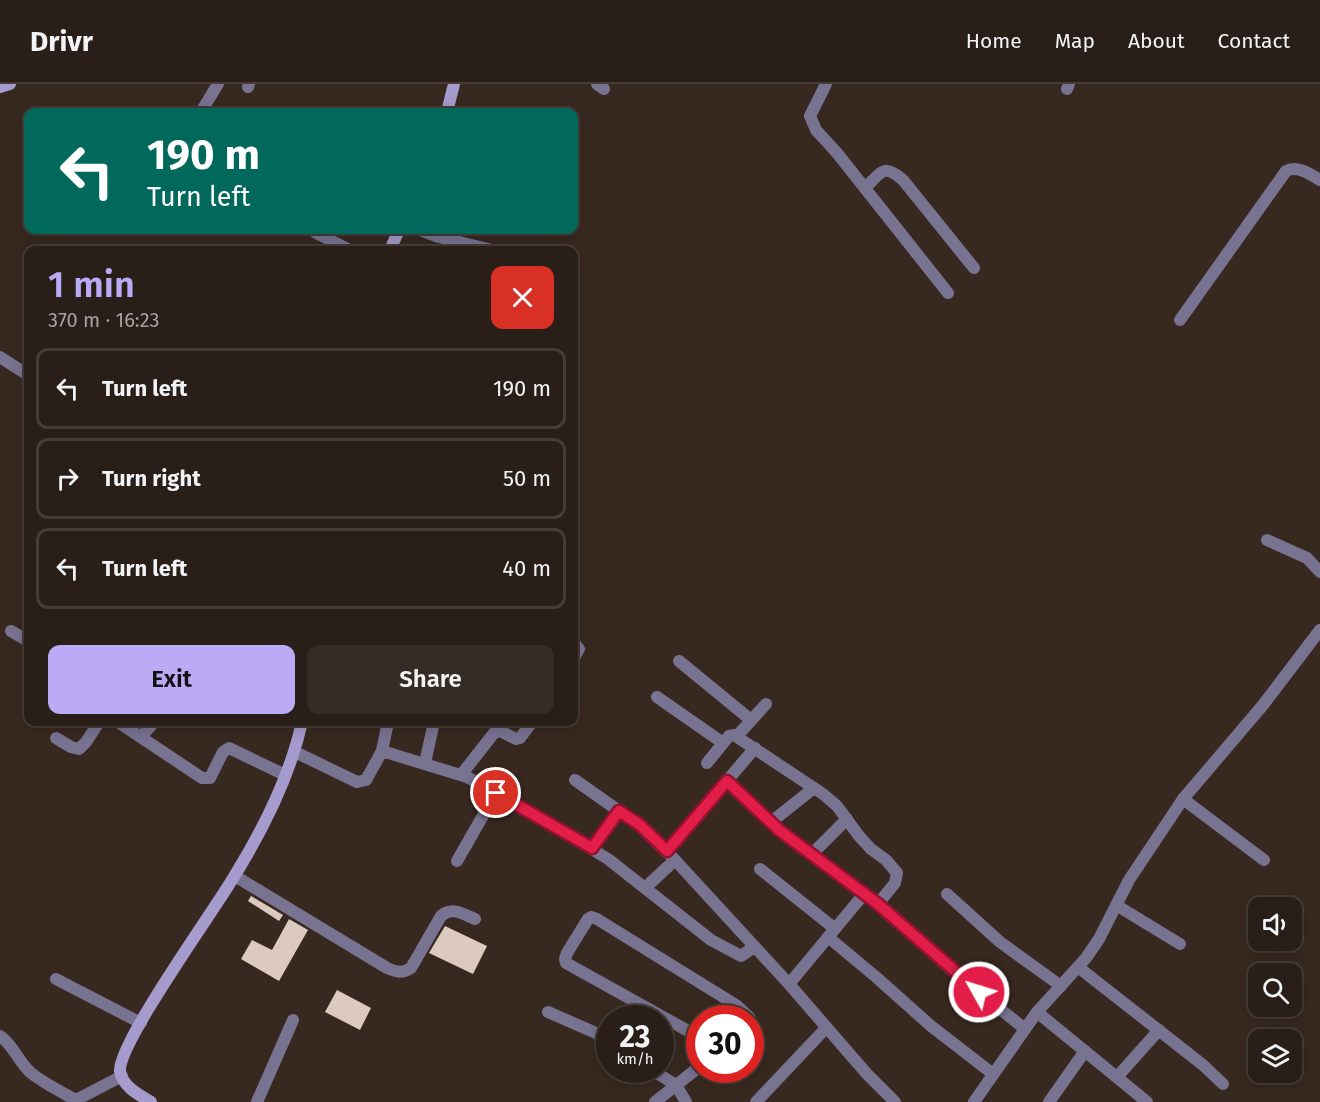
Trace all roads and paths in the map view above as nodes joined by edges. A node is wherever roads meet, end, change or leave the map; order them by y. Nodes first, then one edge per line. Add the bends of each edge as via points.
1 (10, 84) edge
2 (218, 84) edge
3 (454, 84) edge
4 (826, 84) edge
5 (0, 87) edge
6 (203, 108) edge
7 (448, 108) edge
8 (1320, 180) edge
9 (865, 188) junction
10 (318, 234) edge
11 (431, 234) edge
12 (342, 246) edge
13 (476, 246) edge
14 (974, 268) dead end
15 (948, 293) dead end
16 (1180, 320) dead end
17 (0, 357) edge
18 (24, 372) edge
19 (1267, 540) dead end
20 (1320, 572) edge
21 (1320, 630) edge
22 (11, 631) dead end
23 (24, 639) edge
24 (679, 661) dead end
25 (657, 697) dead end
26 (766, 704) dead end
27 (751, 720) junction
28 (96, 726) edge
29 (124, 726) edge
30 (151, 726) edge
31 (301, 726) edge
32 (387, 726) edge
33 (433, 726) edge
34 (529, 726) edge
35 (737, 736) junction
36 (141, 737) junction
37 (56, 738) dead end
38 (723, 743) junction
39 (755, 748) junction
40 (382, 751) junction
41 (295, 752) junction
42 (425, 763) junction
43 (707, 763) dead end
44 (285, 775) junction
45 (461, 775) junction
46 (575, 780) dead end
47 (727, 781) junction
48 (814, 788) junction
49 (496, 793) junction
50 (1183, 799) junction
51 (619, 811) junction
52 (847, 819) junction
53 (771, 822) junction
54 (592, 848) junction
55 (812, 855) junction
56 (671, 856) junction
57 (1264, 860) dead end
58 (457, 861) dead end
59 (760, 869) dead end
60 (235, 876) junction
61 (646, 887) junction
62 (864, 894) junction
63 (947, 894) dead end
64 (878, 904) junction
65 (1116, 905) junction
66 (476, 920) dead end
67 (831, 933) junction
68 (1180, 944) dead end
69 (754, 947) junction
70 (1078, 967) junction
71 (56, 979) dead end
72 (789, 984) junction
73 (1061, 986) junction
74 (736, 1005) edge
75 (548, 1012) dead end
76 (1037, 1012) junction
77 (293, 1020) dead end
78 (141, 1023) junction
79 (826, 1028) junction
80 (1025, 1029) junction
81 (686, 1030) edge
82 (1160, 1030) junction
83 (596, 1033) edge
84 (0, 1036) edge
85 (1085, 1051) junction
86 (993, 1074) junction
87 (122, 1076) junction
88 (686, 1077) edge
89 (1117, 1077) junction
90 (673, 1083) edge
91 (1223, 1084) dead end
92 (676, 1085) junction
93 (73, 1101) edge
94 (978, 1101) edge
95 (1054, 1101) edge
96 (151, 1102) edge
97 (257, 1102) edge
98 (655, 1102) edge
99 (686, 1102) edge
100 (756, 1102) edge
101 (895, 1102) edge
102 (1147, 1102) edge

1 - 5 street
2 - 6 street
3 - 7 street
4 - 9 street via 810,116 812,122
8 - 16 street via 1297,170 1286,171
9 - 14 street via 882,172 892,171
9 - 15 street
10 - 12 street
11 - 13 street
17 - 18 street
19 - 20 street via 1307,558
21 - 50 street
22 - 23 street
24 - 27 street
25 - 38 street
26 - 27 street
27 - 35 street
28 - 37 street via 79,749
29 - 36 street
30 - 36 street
31 - 41 street
32 - 40 street
33 - 42 street
34 - 45 street via 516,739 500,731 494,733
35 - 38 street via 729,736
35 - 39 street
36 - 44 street via 202,778 210,778 229,747
38 - 43 street
39 - 47 street
39 - 48 street
40 - 41 street via 366,780 360,782
40 - 42 street
41 - 44 street
42 - 45 street
44 - 60 street
45 - 49 street
46 - 51 street
47 - 53 street
47 - 56 street
48 - 52 street
48 - 53 street
49 - 54 street
49 - 58 street
50 - 57 street
50 - 65 street
51 - 54 street
51 - 56 street via 640,825
52 - 55 street
52 - 64 street via 897,873 895,883
53 - 55 street
54 - 61 street
55 - 62 street
56 - 61 street
56 - 69 street
59 - 67 street
60 - 66 street via 397,972 411,968 444,912 456,911
60 - 78 street
61 - 69 street via 666,906 737,956
62 - 64 street
62 - 67 street
63 - 73 street via 1000,942
64 - 80 street
65 - 68 street
65 - 70 street via 1099,939
67 - 72 street
67 - 86 street via 931,1026
69 - 72 street
70 - 73 street
70 - 82 street
71 - 78 street
72 - 79 street
73 - 76 street
74 - 81 street via 591,917 567,953 566,963
75 - 83 street
76 - 80 street
76 - 85 street
77 - 97 street
78 - 87 street via 124,1053
79 - 100 street
79 - 101 street
80 - 86 street
82 - 89 street
82 - 91 street
84 - 93 street via 32,1073
85 - 89 street
85 - 95 street
86 - 94 street
87 - 93 street
87 - 96 street via 124,1083
88 - 92 street
89 - 102 street
90 - 92 street
92 - 98 street
92 - 99 street

